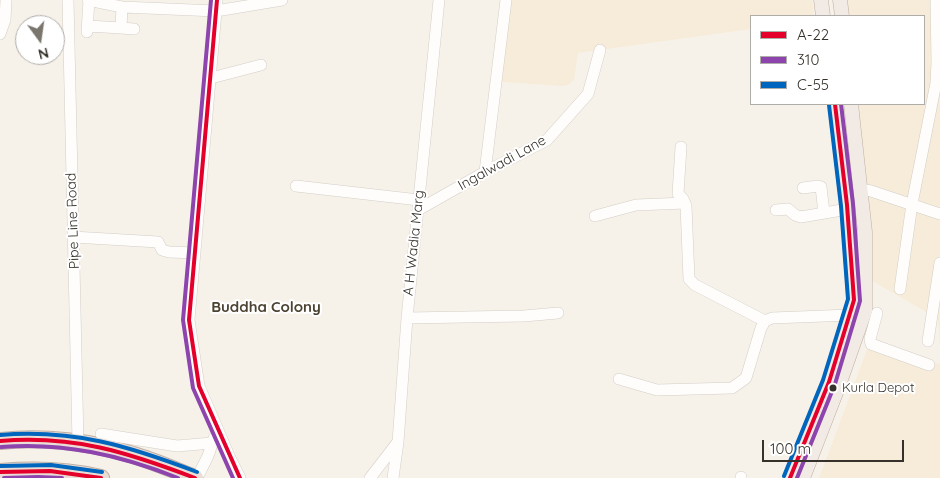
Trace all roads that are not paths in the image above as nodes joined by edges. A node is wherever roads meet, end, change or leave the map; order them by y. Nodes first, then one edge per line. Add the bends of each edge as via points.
1 (6, 0) edge
2 (68, 0) edge
3 (89, 0) edge
4 (282, 0) edge
5 (439, 0) edge
6 (506, 0) edge
7 (821, 0) edge
8 (840, 0) edge
9 (936, 0) edge
10 (217, 6) edge
11 (122, 7) junction
12 (823, 15) edge
13 (842, 15) edge
14 (121, 28) junction
15 (134, 29) dead end
16 (0, 34) edge
17 (600, 50) dead end
18 (262, 65) dead end
19 (211, 78) junction
20 (834, 105) edge
21 (851, 105) edge
22 (681, 147) dead end
23 (485, 172) junction
24 (296, 186) dead end
25 (803, 188) dead end
26 (860, 189) junction
27 (685, 203) junction
28 (912, 204) junction
29 (418, 205) junction
30 (848, 209) junction
31 (776, 210) dead end
32 (824, 213) junction
33 (940, 214) edge
34 (595, 216) dead end
35 (73, 237) junction
36 (195, 253) junction
37 (940, 263) edge
38 (900, 289) dead end
39 (558, 313) dead end
40 (877, 314) dead end
41 (407, 318) junction
42 (765, 321) junction
43 (861, 322) junction
44 (928, 341) dead end
45 (929, 365) dead end
46 (619, 379) dead end
47 (218, 430) junction
48 (100, 434) dead end
49 (0, 441) edge
50 (78, 442) junction
51 (398, 442) junction
52 (212, 443) junction
53 (0, 472) edge
54 (77, 475) edge
55 (100, 478) edge
56 (196, 478) edge
57 (240, 478) edge
58 (370, 478) edge
59 (393, 478) edge
60 (790, 478) edge
61 (803, 478) edge

1 - 16 street
2 - 35 street, Pipe Line Road
3 - 11 street
3 - 14 street via 87,29
4 - 10 street
5 - 29 street, A H Wadia Marg
6 - 23 street
7 - 12 main road
8 - 13 main road
9 - 28 street via 936,83
10 - 11 street
10 - 19 street
11 - 14 street
14 - 15 street
17 - 23 street, Ingalwadi Lane via 588,94 547,140
18 - 19 street
19 - 36 street
20 - 30 main road
21 - 26 main road
22 - 27 street via 678,194
23 - 29 street, Ingalwadi Lane
24 - 29 street
25 - 32 street via 821,187
26 - 28 street
26 - 43 main road via 865,242 865,311
27 - 34 street via 636,204
27 - 42 street via 689,279
28 - 33 street
28 - 38 street
29 - 41 street, A H Wadia Marg
30 - 32 street
30 - 43 main road via 854,300
31 - 32 street via 788,209 801,217
35 - 36 street via 158,242 162,250
35 - 50 street, Pipe Line Road
36 - 47 street via 189,320 200,386
37 - 44 street
39 - 41 street
40 - 43 street
41 - 51 street, A H Wadia Marg
42 - 43 street via 772,318
42 - 46 street via 746,378 732,388 657,390
43 - 45 street via 873,346
43 - 60 main road via 829,382
43 - 61 main road
47 - 52 street
47 - 57 street
48 - 52 street via 177,446
49 - 50 highway
50 - 56 highway via 132,455
51 - 58 street
51 - 59 street, A H Wadia Marg
52 - 56 street
53 - 54 highway via 45,470
54 - 55 highway

